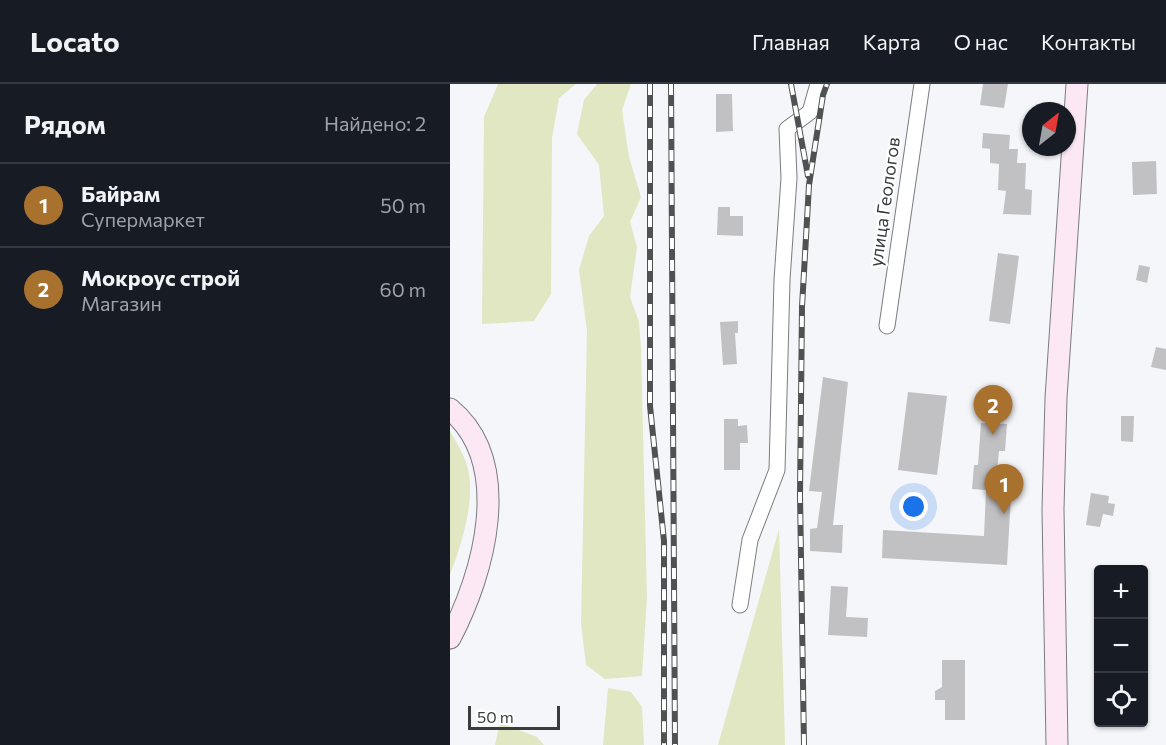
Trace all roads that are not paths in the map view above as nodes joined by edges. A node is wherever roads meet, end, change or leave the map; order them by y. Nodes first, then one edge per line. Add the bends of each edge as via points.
1 (818, 84) edge
2 (922, 84) edge
3 (1077, 84) edge
4 (887, 326) dead end
5 (450, 409) edge
6 (740, 605) dead end
7 (450, 638) edge
8 (1057, 745) edge

1 - 6 street via 810,112 787,129 789,178 777,470 750,540
2 - 4 street, улица Геологов
3 - 8 main road via 1056,398 1053,509
5 - 7 main road via 462,419 486,466 489,513 478,569

